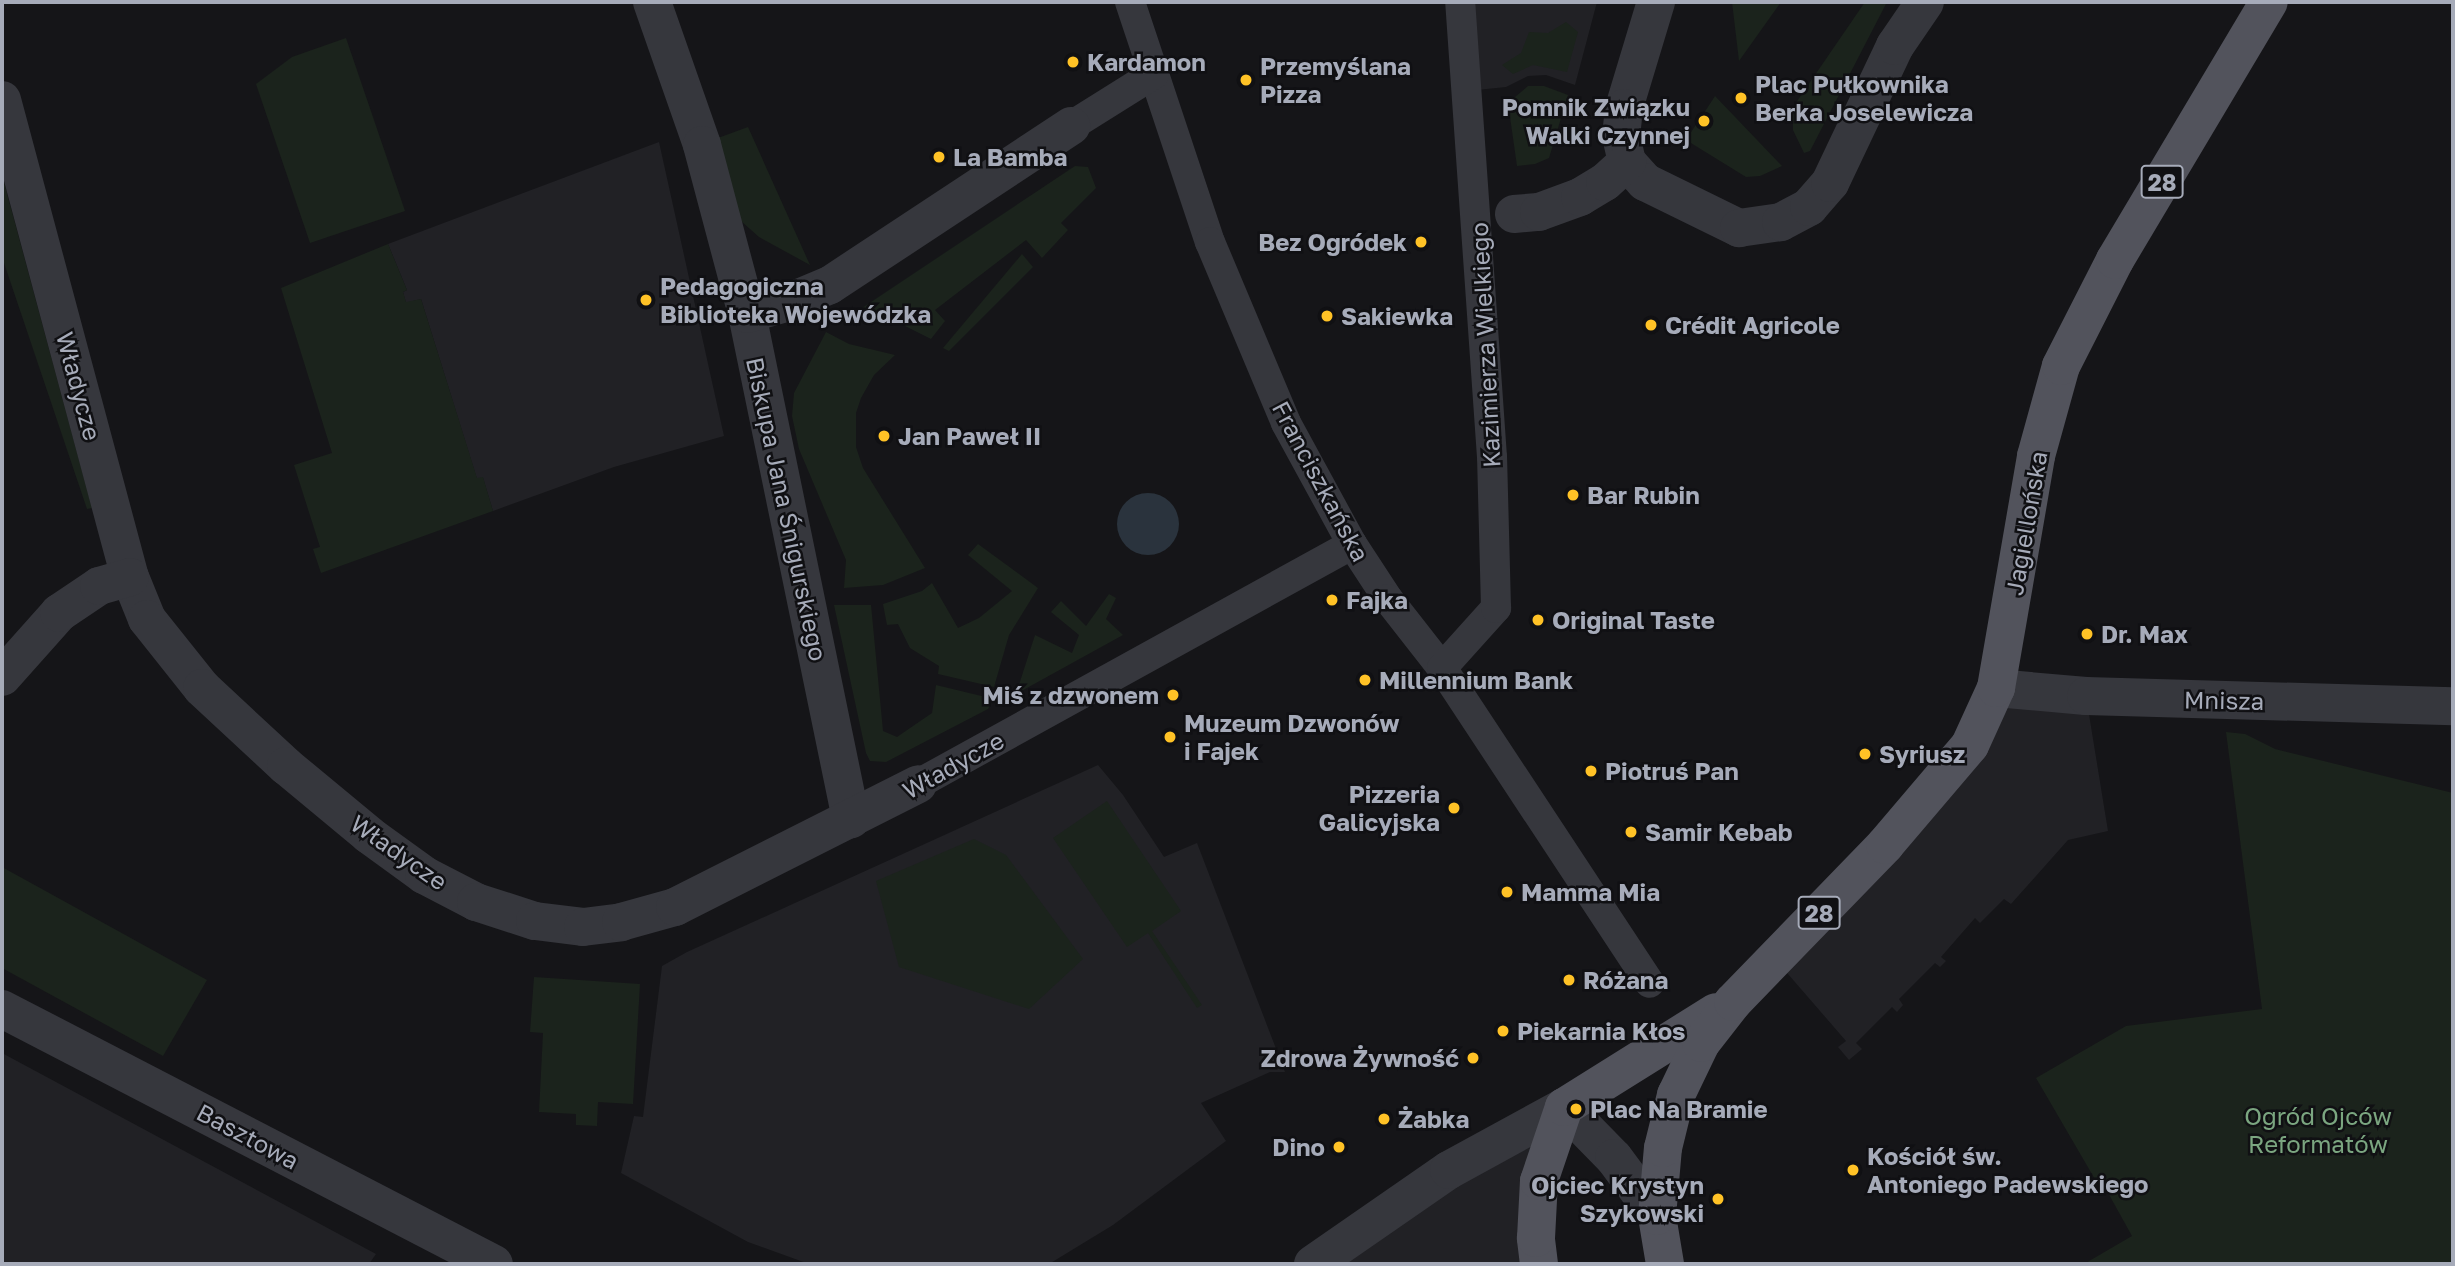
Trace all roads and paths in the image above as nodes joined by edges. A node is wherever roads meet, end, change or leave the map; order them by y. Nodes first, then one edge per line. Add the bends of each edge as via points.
1 (652, 2) edge
2 (1130, 2) edge
3 (1460, 2) edge
4 (1656, 2) edge
5 (1926, 2) edge
6 (2269, 2) edge
7 (1154, 74) junction
8 (2, 100) edge
9 (1071, 126) joint
10 (1627, 162) junction
11 (1496, 216) junction
12 (747, 314) junction
13 (1352, 544) junction
14 (130, 577) junction
15 (1442, 668) junction
16 (2, 677) edge
17 (1996, 688) junction
18 (2453, 706) edge
19 (918, 784) joint
20 (845, 822) junction
21 (1650, 983) dead end
22 (1733, 1002) junction
23 (2, 1009) edge
24 (1564, 1107) junction
25 (1657, 1216) junction
26 (494, 1264) edge
27 (1313, 1264) edge
28 (1539, 1264) edge
29 (1665, 1264) edge

1 - 12 street, Biskupa Jana Śnigurskiego via 702,145
2 - 7 street, Franciszkańska
3 - 11 street, Kazimierza Wielkiego
4 - 10 street via 1624,108 1621,136
5 - 10 street via 1895,46 1830,183 1809,206 1782,222 1739,228 1645,183
6 - 17 main road, Jagiellońska / 28 via 2115,260 2061,366 2036,456
7 - 9 street
7 - 13 street, Franciszkańska via 1210,242 1255,352 1286,423
8 - 14 street, Władycze
9 - 12 street via 830,285
10 - 11 street via 1580,197 1539,212
11 - 15 street, Kazimierza Wielkiego via 1492,457 1496,608
12 - 20 street, Biskupa Jana Śnigurskiego
13 - 15 street, Franciszkańska
13 - 19 street, Władycze via 1264,583
14 - 16 street via 99,586 69,605
14 - 20 street, Władycze via 147,619 202,688 286,766 424,875 503,912 583,927 644,916 675,907
15 - 21 street, Franciszkańska
17 - 18 street, Mnisza via 2086,696
17 - 22 main road, Jagiellońska / 28 via 1970,745 1941,781
19 - 20 street, Władycze
22 - 24 main road, 28
22 - 25 main road, 28 via 1701,1043 1676,1095 1663,1148
23 - 26 street, Basztowa
24 - 25 street via 1614,1157
24 - 27 street via 1449,1170
24 - 28 main road via 1539,1181
25 - 29 main road, 28

